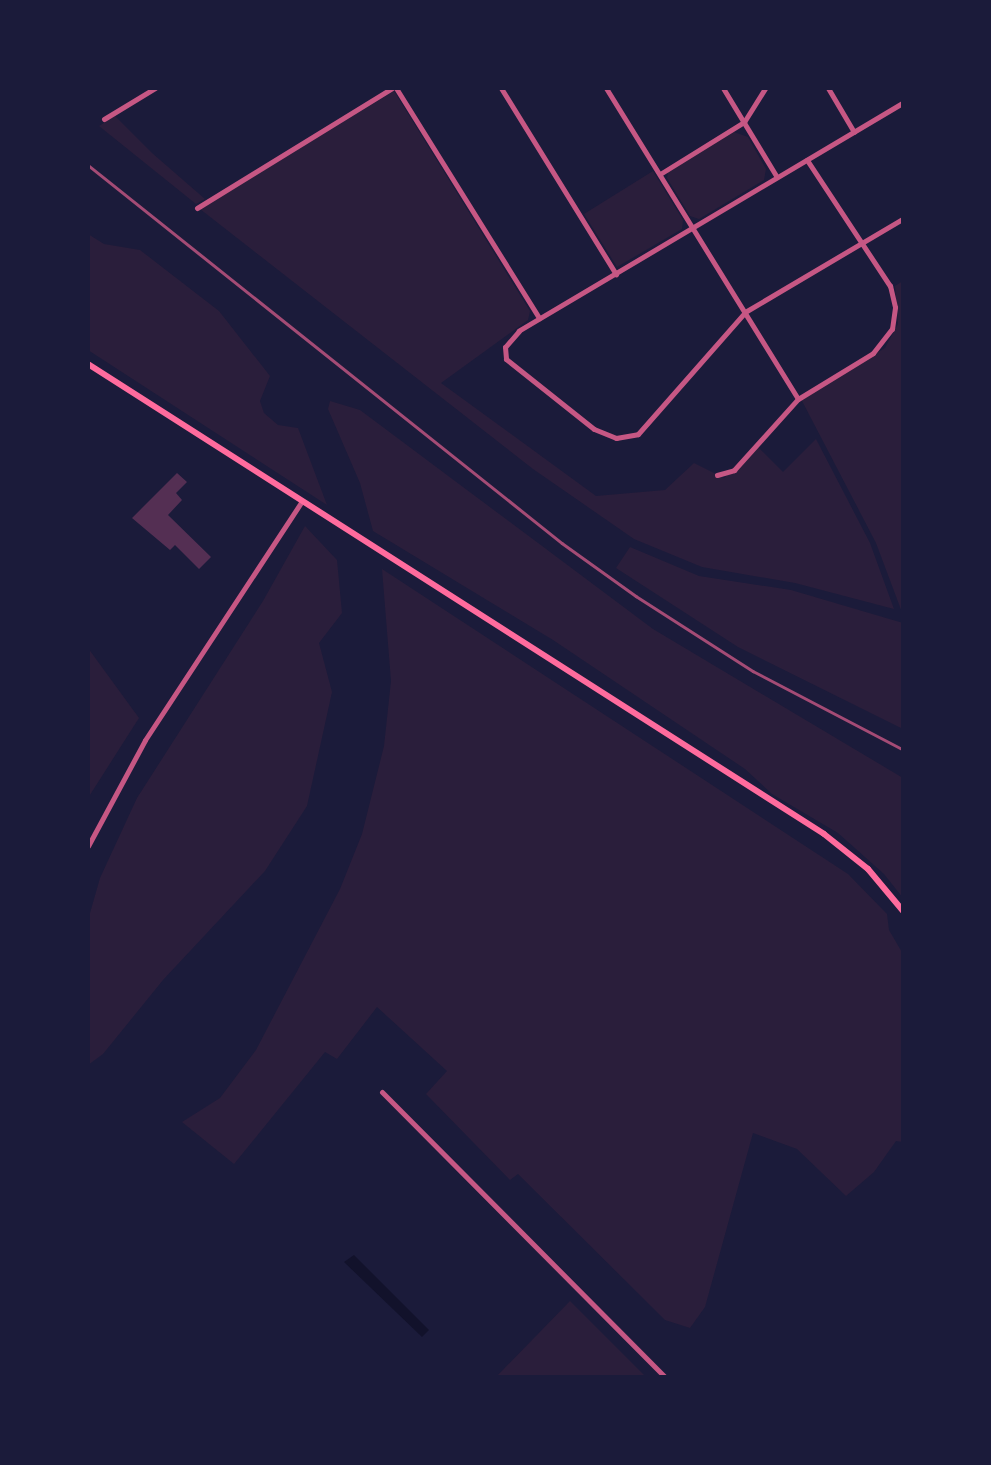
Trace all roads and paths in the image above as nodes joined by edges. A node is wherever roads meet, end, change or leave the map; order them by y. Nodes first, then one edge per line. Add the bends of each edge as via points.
1 (154, 88) edge
2 (394, 88) edge
3 (501, 88) edge
4 (606, 88) edge
5 (722, 88) edge
6 (766, 88) edge
7 (828, 88) edge
8 (904, 102) edge
9 (104, 119) dead end
10 (744, 122) junction
11 (854, 132) junction
12 (807, 160) junction
13 (660, 174) junction
14 (777, 178) junction
15 (197, 208) dead end
16 (904, 218) edge
17 (693, 228) junction
18 (862, 243) junction
19 (616, 274) junction
20 (745, 312) junction
21 (540, 318) junction
22 (88, 364) edge
23 (798, 399) junction
24 (717, 475) dead end
25 (302, 501) junction
26 (88, 846) edge
27 (904, 912) edge
28 (382, 1092) dead end
29 (666, 1378) edge

1 - 9 street
2 - 15 street
2 - 21 street
3 - 19 street
4 - 13 street
5 - 10 street
6 - 10 street
7 - 11 street
8 - 11 street
10 - 13 street
10 - 14 street
11 - 12 street
12 - 14 street
12 - 18 street
13 - 17 street
14 - 17 street
16 - 18 street
17 - 19 street
17 - 20 street
18 - 20 street
18 - 23 street via 894,297 892,330 884,344
19 - 21 street
20 - 21 street via 645,428 627,438 594,429 506,359 508,342
20 - 23 street
22 - 25 main road
23 - 24 street via 734,470
25 - 26 street via 145,740
25 - 27 main road via 824,834 868,869
28 - 29 street

